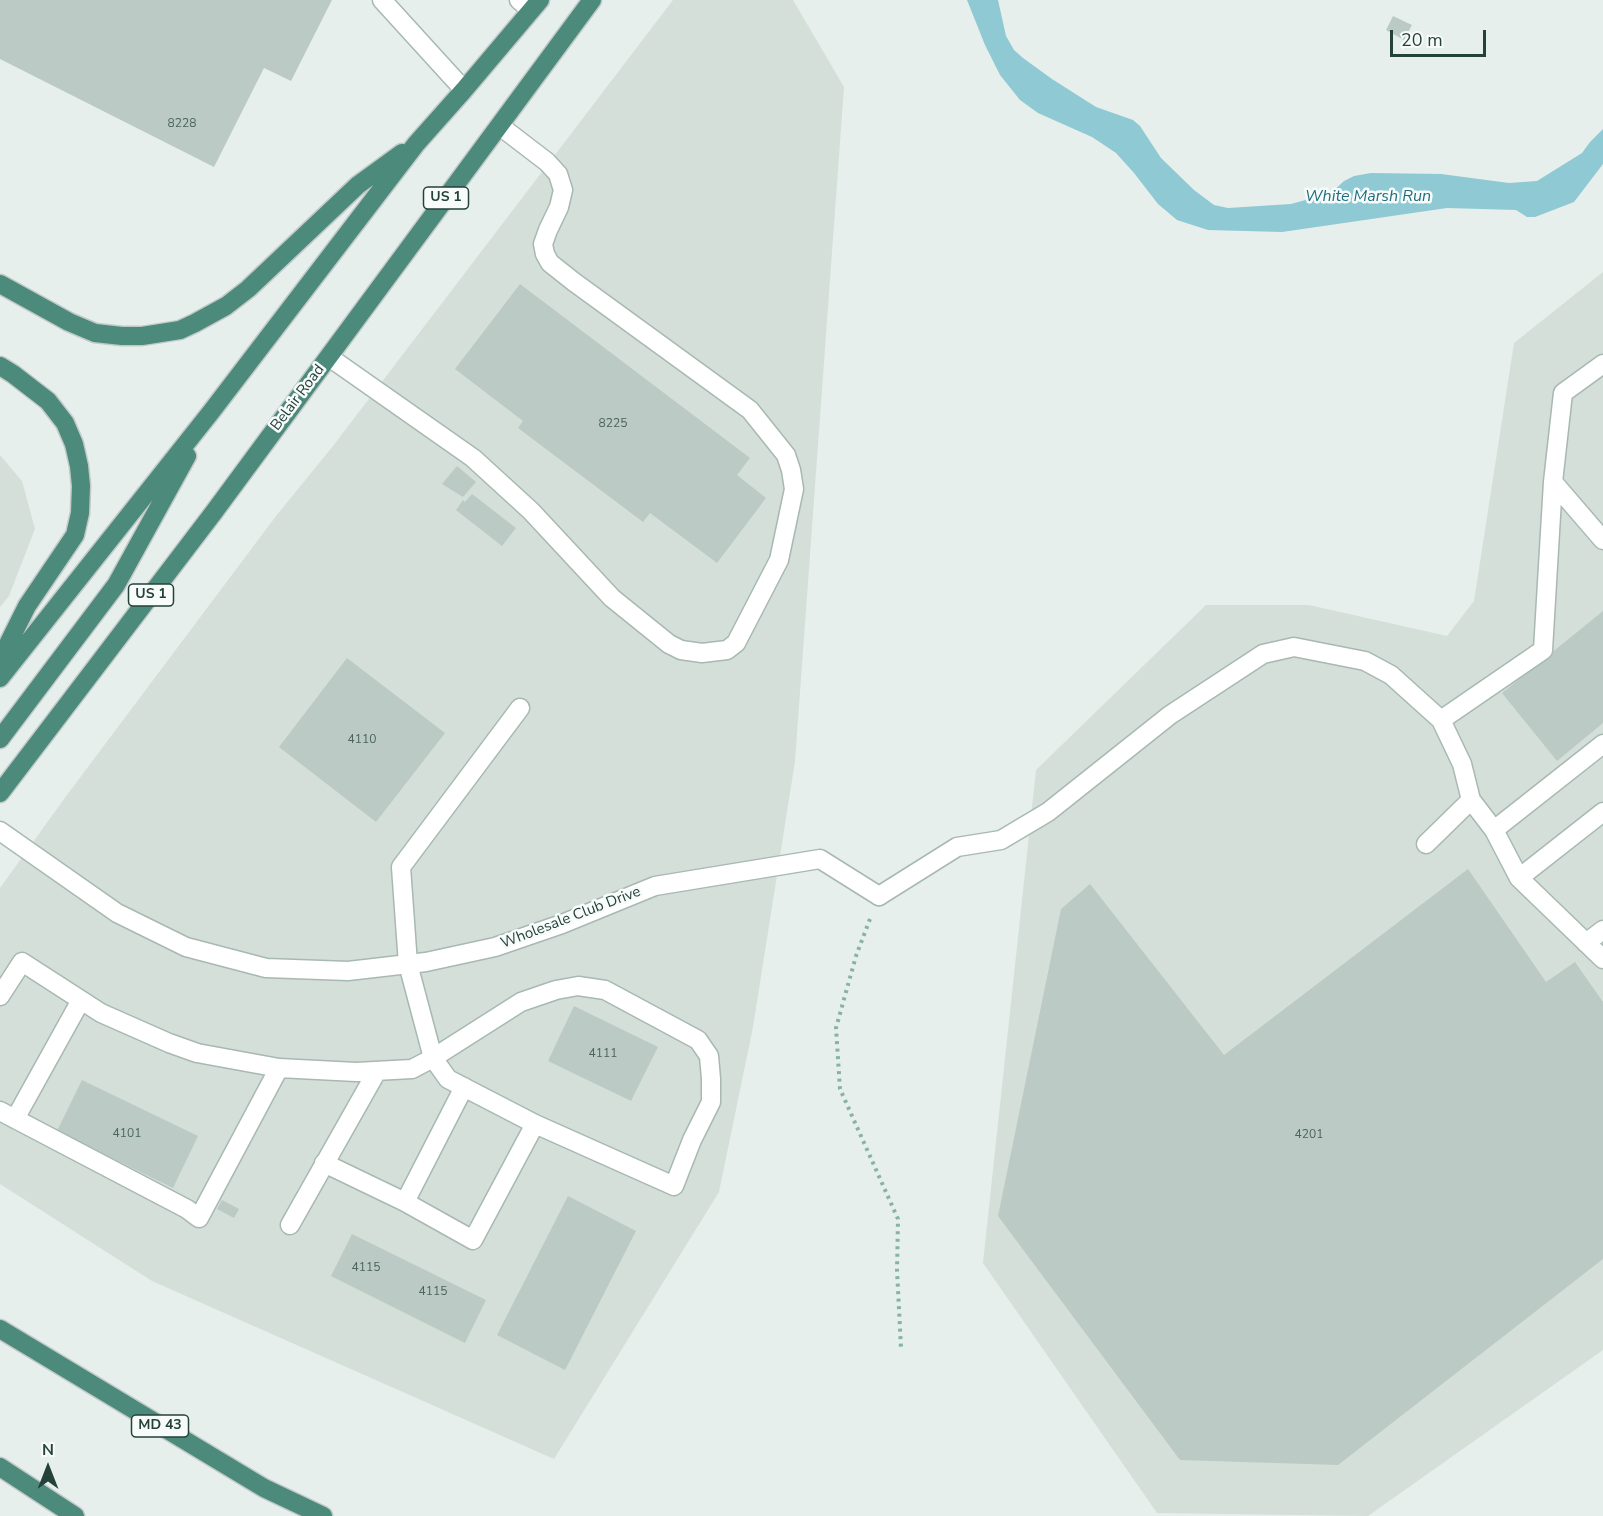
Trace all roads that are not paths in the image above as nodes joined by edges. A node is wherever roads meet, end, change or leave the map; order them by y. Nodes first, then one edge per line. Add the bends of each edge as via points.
1 (382, 0) edge
2 (592, 0) edge
3 (530, 3) edge
4 (464, 90) junction
5 (500, 126) junction
6 (416, 144) junction
7 (0, 284) edge
8 (329, 357) junction
9 (1603, 364) edge
10 (0, 366) edge
11 (211, 412) junction
12 (1552, 482) junction
13 (1603, 540) edge
14 (0, 660) edge
15 (0, 678) edge
16 (520, 708) dead end
17 (1441, 720) junction
18 (0, 739) edge
19 (1603, 744) edge
20 (0, 793) edge
21 (1471, 800) junction
22 (1603, 812) edge
23 (1494, 830) junction
24 (0, 831) edge
25 (1426, 844) dead end
26 (1519, 878) junction
27 (1603, 930) edge
28 (1586, 943) junction
29 (1603, 959) edge
30 (408, 964) junction
31 (0, 996) edge
32 (81, 1000) junction
33 (433, 1058) junction
34 (279, 1068) junction
35 (377, 1071) junction
36 (464, 1087) junction
37 (8, 1115) edge
38 (535, 1124) junction
39 (324, 1163) junction
40 (405, 1202) junction
41 (290, 1225) dead end
42 (0, 1329) edge
43 (0, 1467) edge
44 (75, 1516) edge
45 (323, 1516) edge

1 - 4 street
2 - 5 highway, Belair Road / US 1
3 - 4 highway
4 - 6 highway
5 - 8 highway, Belair Road / US 1
5 - 8 street via 558,174 563,190 543,244 550,263 750,410 786,455 794,489 779,560 736,643 727,650 702,653 669,644 612,598 531,511 473,458
6 - 7 highway via 358,184 248,289 226,306 180,330 142,336 95,333
6 - 11 highway
8 - 20 highway, Belair Road / US 1
9 - 12 street via 1563,393
10 - 14 highway via 48,401 65,423 74,444 81,486 75,535 27,606
11 - 15 highway
11 - 18 highway via 116,585
12 - 13 street
12 - 17 street via 1543,650
16 - 30 street via 400,867
17 - 21 street via 1462,764
17 - 30 street, Wholesale Club Drive via 1391,675 1365,662 1294,647 1263,654 1170,715 1048,812 1001,840 957,847 879,896 820,859 655,886 495,947
19 - 23 street
21 - 23 street
21 - 25 street
22 - 26 street
23 - 26 street
24 - 30 street, Wholesale Club Drive via 117,913 186,947 266,968 348,971
26 - 28 street
27 - 28 street
28 - 29 street
30 - 33 street
31 - 32 street via 22,962
32 - 34 street via 101,1013 188,1050
32 - 37 street
33 - 35 street via 412,1069
33 - 36 street via 448,1079
33 - 38 street via 521,1002 578,986 605,990 667,1023 698,1040 709,1056 711,1102 674,1186
34 - 35 street
34 - 37 street via 200,1218
35 - 39 street
36 - 38 street
36 - 40 street
38 - 40 street via 473,1240
39 - 40 street
39 - 41 street
42 - 45 highway, MD 43 via 264,1488
43 - 44 highway

